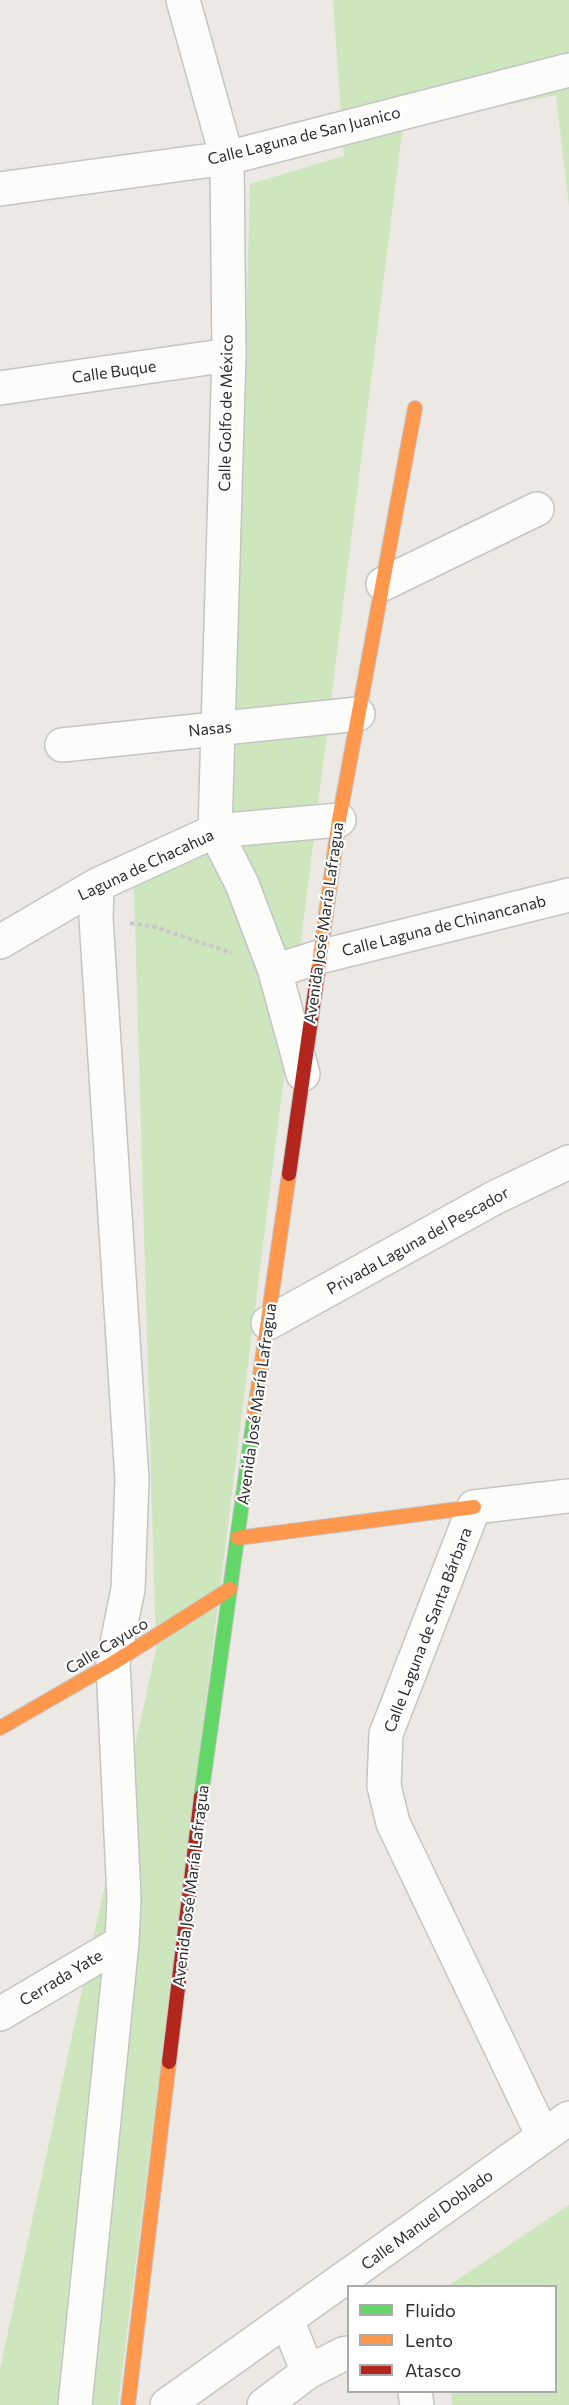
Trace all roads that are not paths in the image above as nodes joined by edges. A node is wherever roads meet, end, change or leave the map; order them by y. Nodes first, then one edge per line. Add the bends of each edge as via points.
1 (183, 0) edge
2 (569, 70) edge
3 (227, 158) junction
4 (0, 189) edge
5 (229, 355) junction
6 (0, 388) edge
7 (416, 408) dead end
8 (537, 509) dead end
9 (383, 584) junction
10 (358, 714) junction
11 (217, 728) junction
12 (62, 745) dead end
13 (339, 820) junction
14 (215, 831) junction
15 (97, 885) junction
16 (569, 895) edge
17 (0, 942) edge
18 (319, 957) junction
19 (274, 971) junction
20 (303, 1074) junction
21 (569, 1162) edge
22 (268, 1323) junction
23 (569, 1496) edge
24 (474, 1507) junction
25 (238, 1538) junction
26 (230, 1589) junction
27 (113, 1663) junction
28 (0, 1728) edge
29 (122, 1942) junction
30 (0, 2014) edge
31 (556, 2127) edge
32 (287, 2320) junction
33 (347, 2354) edge
34 (308, 2372) junction
35 (274, 2401) edge
36 (75, 2405) edge
37 (128, 2405) edge
38 (167, 2405) edge

1 - 3 street, Calle Golfo de México
2 - 3 street, Calle Laguna de San Juanico
3 - 4 street, Calle Laguna de San Juanico
3 - 5 street, Calle Golfo de México
5 - 6 street, Calle Buque
5 - 11 street, Calle Golfo de México
7 - 9 main road, Avenida José María Lafragua
8 - 9 street
9 - 10 main road, Avenida José María Lafragua
10 - 11 street, Nasas
10 - 13 main road, Avenida José María Lafragua
11 - 12 street, Nasas
11 - 14 street, Calle Golfo de México
13 - 14 street, Laguna de Chacahua
13 - 18 main road, Avenida José María Lafragua
14 - 15 street, Laguna de Chacahua
14 - 19 street via 242,884
15 - 17 street, Laguna de Chacahua
15 - 27 street via 132,1480 128,1589
16 - 18 street, Calle Laguna de Chinancanab
18 - 19 street, Calle Laguna de Chinancanab
18 - 20 main road, Avenida José María Lafragua
19 - 20 street
20 - 22 main road, Avenida José María Lafragua
21 - 22 street, Privada Laguna del Pescador via 494,1198
22 - 25 main road, Avenida José María Lafragua
23 - 24 street
24 - 25 main road, Calle Laguna de Santa Bárbara
24 - 31 street, Calle Laguna de Santa Bárbara via 386,1734 384,1786 393,1823
25 - 26 main road, Avenida José María Lafragua
26 - 27 main road, Calle Cayuco
26 - 37 main road, Avenida José María Lafragua
27 - 28 main road, Calle Cayuco
27 - 29 street via 124,1898
29 - 30 street, Cerrada Yate
29 - 36 street
31 - 32 street, Calle Manuel Doblado
32 - 34 street
32 - 38 street, Calle Manuel Doblado
33 - 34 street
34 - 35 street

